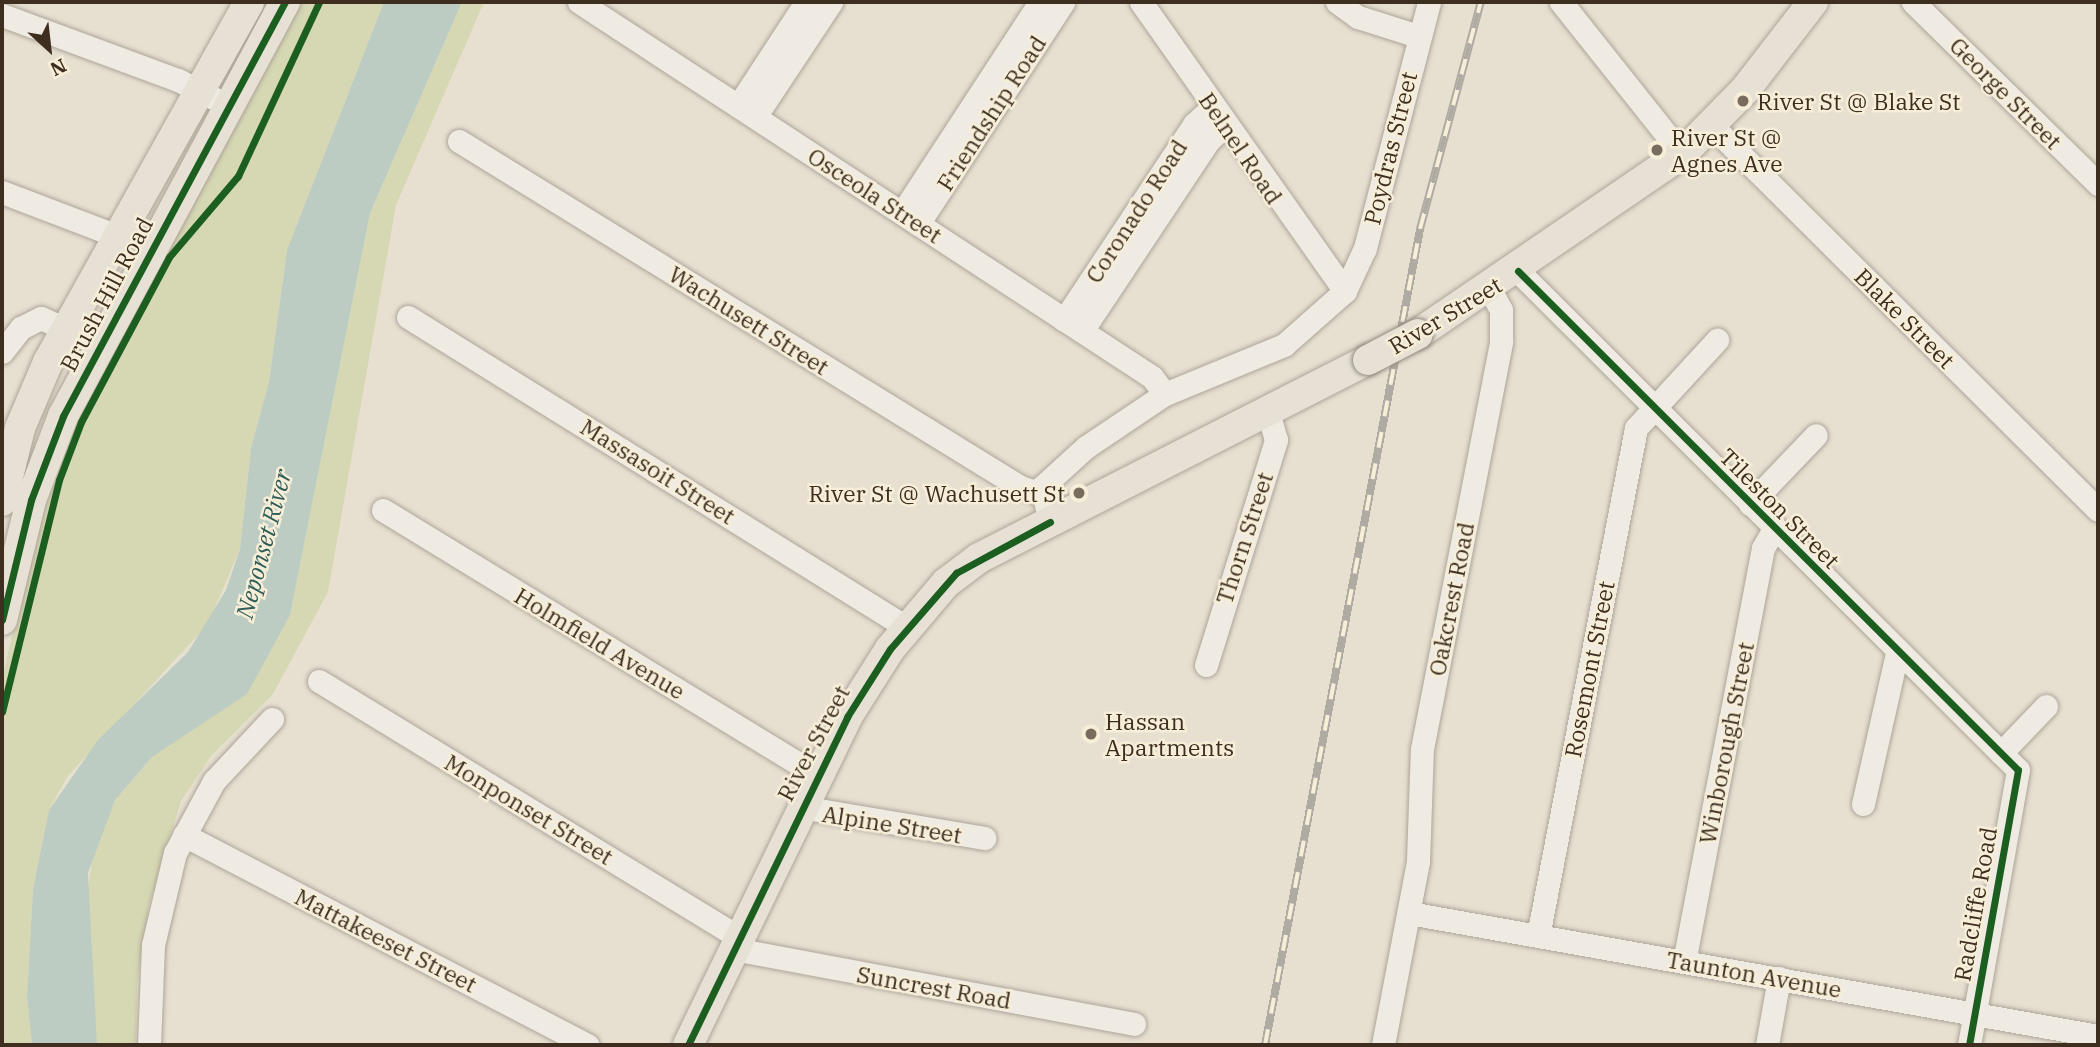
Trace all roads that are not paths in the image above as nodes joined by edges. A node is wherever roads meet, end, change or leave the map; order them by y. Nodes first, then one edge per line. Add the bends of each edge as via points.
1 (249, 2) edge
2 (285, 2) edge
3 (806, 2) edge
4 (831, 2) edge
5 (1040, 2) edge
6 (1063, 2) edge
7 (1142, 2) edge
8 (1337, 2) edge
9 (1429, 2) edge
10 (1561, 2) edge
11 (1813, 2) edge
12 (1913, 2) edge
13 (588, 4) edge
14 (2, 15) edge
15 (1418, 36) junction
16 (200, 91) junction
17 (229, 106) junction
18 (746, 111) junction
19 (1219, 116) junction
20 (1712, 126) junction
21 (459, 141) dead end
22 (1682, 154) junction
23 (2098, 184) edge
24 (2, 192) edge
25 (910, 218) junction
26 (117, 236) junction
27 (1518, 271) junction
28 (1490, 289) junction
29 (1345, 291) junction
30 (408, 317) dead end
31 (66, 326) junction
32 (1073, 326) junction
33 (1717, 340) dead end
34 (100, 345) junction
35 (2, 352) edge
36 (1164, 394) junction
37 (1651, 406) junction
38 (1268, 412) junction
39 (1816, 435) dead end
40 (1040, 493) junction
41 (2, 501) edge
42 (1750, 504) junction
43 (383, 510) dead end
44 (2098, 510) edge
45 (1049, 523) junction
46 (1774, 528) junction
47 (2, 620) edge
48 (906, 627) junction
49 (1897, 653) junction
50 (1206, 665) dead end
51 (319, 681) dead end
52 (2046, 706) dead end
53 (272, 719) dead end
54 (2001, 753) junction
55 (2018, 770) joint
56 (817, 775) junction
57 (1863, 804) dead end
58 (801, 807) junction
59 (184, 835) junction
60 (984, 838) dead end
61 (1409, 913) junction
62 (1538, 936) junction
63 (737, 943) junction
64 (1684, 962) junction
65 (1779, 978) junction
66 (1975, 1015) junction
67 (1134, 1024) dead end
68 (2098, 1036) edge
69 (149, 1045) edge
70 (588, 1045) edge
71 (688, 1045) edge
72 (1383, 1045) edge
73 (1767, 1045) edge
74 (1969, 1045) edge

1 - 16 main road, Brush Hill Road
2 - 17 main road, Brush Hill Road
3 - 18 street
4 - 18 street
5 - 25 street, Friendship Road
6 - 25 street, Friendship Road
7 - 19 street, Belnel Road
8 - 15 street via 1357,17
9 - 15 street, Poydras Street
10 - 22 street
11 - 20 main road, River Street
12 - 23 street, George Street
13 - 18 street, Osceola Street
14 - 16 street
15 - 29 street, Poydras Street via 1365,248
16 - 17 street
16 - 26 main road, Brush Hill Road
17 - 34 main road, Brush Hill Road
18 - 25 street, Osceola Street
19 - 29 street, Belnel Road
19 - 32 street, Coronado Road via 1194,124
20 - 22 main road, River Street
20 - 44 street, Blake Street
21 - 40 street, Wachusett Street via 1020,487
22 - 27 main road, River Street
24 - 26 street
25 - 32 street, Osceola Street
26 - 31 main road, Brush Hill Road
27 - 28 main road, River Street
27 - 37 street, Tileston Street
28 - 38 main road, River Street, bridge via 1418,334
28 - 61 street, Oakcrest Road via 1502,310 1501,341 1422,748 1421,835
29 - 36 street via 1272,352
30 - 48 street, Massasoit Street
31 - 34 street
31 - 35 street via 33,319
31 - 41 main road, Brush Hill Road via 20,428
32 - 36 street, Osceola Street via 1152,377
33 - 37 street, Rosemont Street
34 - 47 main road, Brush Hill Road via 37,482
36 - 40 street via 1086,447
37 - 42 street, Tileston Street
37 - 62 street, Rosemont Street via 1634,437
38 - 45 main road, River Street
38 - 50 street, Thorn Street via 1276,440
39 - 42 street
40 - 45 street
42 - 46 street, Tileston Street
43 - 56 street, Holmfield Avenue
45 - 48 main road, River Street via 967,565
46 - 49 street, Tileston Street
46 - 64 street, Winborough Street via 1763,548
48 - 56 main road, River Street via 860,694
49 - 54 street, Tileston Street
49 - 57 street
51 - 63 street, Monponset Street
52 - 54 street
53 - 59 street via 219,775
54 - 55 street, Tileston Street
55 - 66 street, Radcliffe Road
56 - 58 main road, River Street
58 - 60 street, Alpine Street
58 - 63 main road, River Street
59 - 69 street via 153,945
59 - 70 street, Mattakeeset Street
61 - 62 street, Taunton Avenue
61 - 72 street, Oakcrest Road
62 - 64 street, Taunton Avenue
63 - 67 street, Suncrest Road
63 - 71 main road, River Street
64 - 65 street, Taunton Avenue
65 - 66 street, Taunton Avenue
65 - 73 street
66 - 68 street, Taunton Avenue
66 - 74 street, Radcliffe Road

